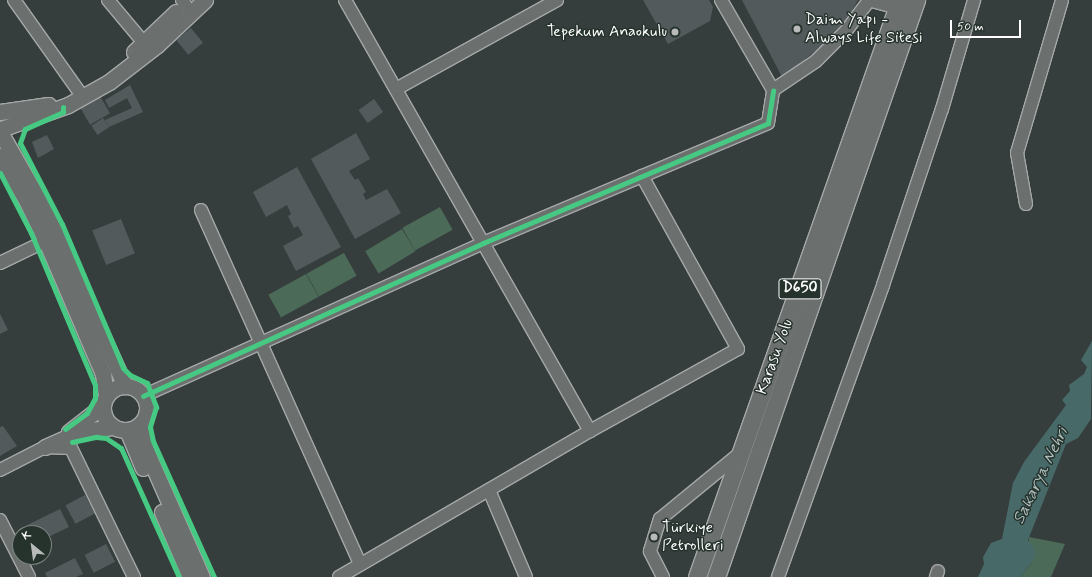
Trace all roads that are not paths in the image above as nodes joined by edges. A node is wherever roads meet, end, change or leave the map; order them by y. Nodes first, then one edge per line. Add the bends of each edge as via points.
1 (14, 0) edge
2 (108, 0) edge
3 (205, 0) edge
4 (345, 0) edge
5 (557, 0) edge
6 (721, 0) edge
7 (868, 0) edge
8 (916, 0) edge
9 (974, 0) edge
10 (1062, 0) edge
11 (185, 1) edge
12 (899, 4) edge
13 (144, 43) junction
14 (396, 90) junction
15 (773, 90) junction
16 (80, 93) junction
17 (0, 112) edge
18 (0, 127) edge
19 (0, 156) edge
20 (642, 176) junction
21 (1026, 204) dead end
22 (201, 210) dead end
23 (46, 241) junction
24 (483, 242) junction
25 (0, 263) edge
26 (261, 342) junction
27 (125, 386) junction
28 (144, 396) junction
29 (104, 401) junction
30 (143, 421) junction
31 (112, 427) junction
32 (127, 430) junction
33 (590, 431) junction
34 (45, 447) junction
35 (740, 454) junction
36 (0, 470) edge
37 (489, 490) junction
38 (0, 520) edge
39 (360, 564) junction
40 (29, 577) edge
41 (134, 577) edge
42 (190, 577) edge
43 (202, 577) edge
44 (339, 577) edge
45 (526, 577) edge
46 (663, 577) edge
47 (697, 577) edge
48 (716, 577) edge
49 (778, 577) edge

1 - 16 street
2 - 13 street
3 - 18 main road via 157,45 109,82 68,105
4 - 14 street
5 - 14 street
6 - 15 street
7 - 12 street
7 - 15 street via 846,31 816,61
8 - 48 highway
9 - 49 street via 942,109 883,284
10 - 21 street via 1017,153
11 - 13 main road
12 - 35 highway, Karasu Yolu / D650
13 - 16 main road via 106,76
14 - 24 street
15 - 20 street via 768,123
16 - 17 main road via 33,109
18 - 27 main road via 47,214
19 - 23 main road
20 - 24 street
20 - 33 street via 738,349
22 - 26 street
23 - 25 street
23 - 29 main road via 103,374
24 - 26 street
24 - 33 street
26 - 28 street
26 - 39 street
27 - 28 main road via 134,388
27 - 29 main road via 114,388
28 - 30 main road via 147,412
29 - 31 main road via 105,419
29 - 34 main road via 75,428
30 - 32 main road
30 - 43 main road via 142,438 149,457
31 - 32 main road
31 - 34 main road via 77,433
32 - 42 main road
33 - 37 street
34 - 36 street
34 - 41 street via 70,448
35 - 46 street via 660,519 650,551
35 - 47 highway, Karasu Yolu / D650
37 - 39 street
37 - 45 street
38 - 40 street
39 - 44 street

